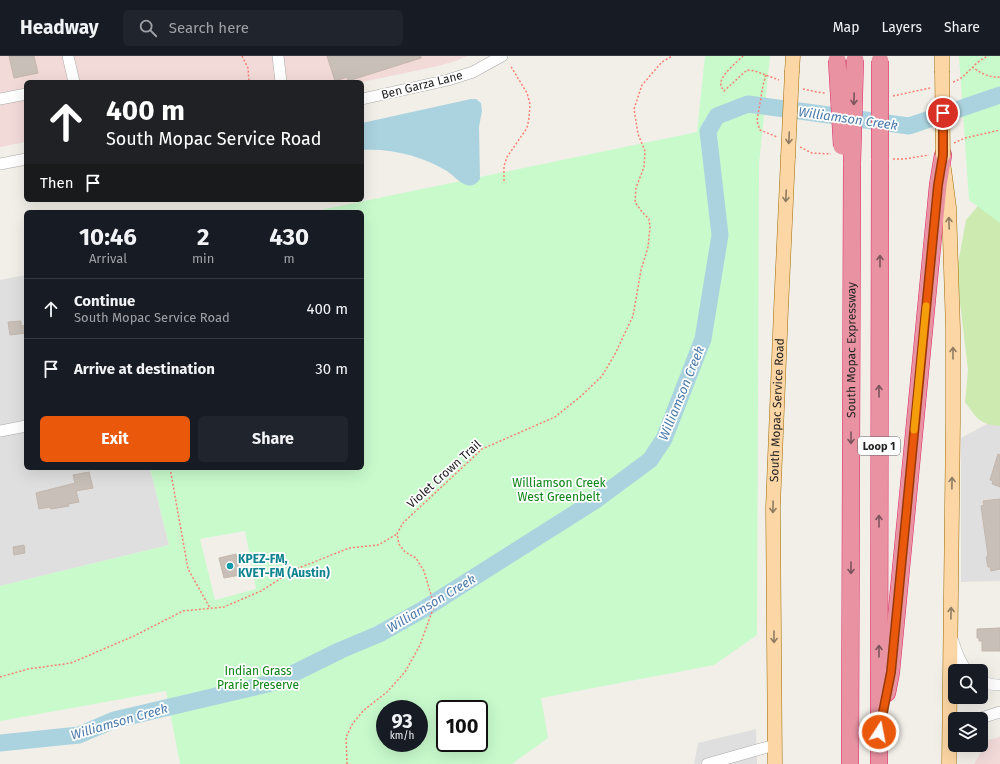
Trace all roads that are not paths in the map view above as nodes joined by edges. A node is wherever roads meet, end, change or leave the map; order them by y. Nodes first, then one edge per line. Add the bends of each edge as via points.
1 (68, 56) edge
2 (278, 56) edge
3 (502, 56) edge
4 (793, 56) edge
5 (942, 56) edge
6 (837, 58) edge
7 (855, 58) edge
8 (880, 58) edge
9 (74, 80) edge
10 (281, 80) edge
11 (24, 94) edge
12 (0, 99) edge
13 (364, 99) edge
14 (943, 155) junction
15 (24, 159) edge
16 (847, 161) junction
17 (0, 164) edge
18 (24, 426) edge
19 (0, 431) edge
20 (950, 634) junction
21 (962, 664) edge
22 (988, 683) edge
23 (1000, 685) edge
24 (1000, 712) edge
25 (850, 715) junction
26 (988, 716) edge
27 (879, 732) junction
28 (775, 745) junction
29 (951, 753) edge
30 (707, 764) edge
31 (775, 764) edge
32 (840, 764) edge
33 (850, 764) edge
34 (879, 764) edge

1 - 9 street
2 - 10 street
3 - 13 street, Ben Garza Lane via 473,72 448,80
4 -> 28 main road, South Mopac Service Road, bridge via 773,507
5 - 14 main road, bridge
6 - 16 highway, bridge via 841,125
7 -> 16 highway, South Mopac Expressway / Loop 1, bridge
27 -> 8 highway, Loop 1, bridge
11 - 12 street
20 -> 14 main road via 953,329 949,207
14 - 27 highway via 891,672
15 - 17 street
16 -> 25 highway, South Mopac Expressway / Loop 1 via 852,231
18 - 19 street
20 - 21 street
20 - 29 main road
22 - 23 street
24 - 26 street
25 - 32 highway
25 - 33 highway, South Mopac Expressway / Loop 1
27 - 34 highway, Loop 1
28 - 30 street
28 - 31 main road, South Mopac Service Road

